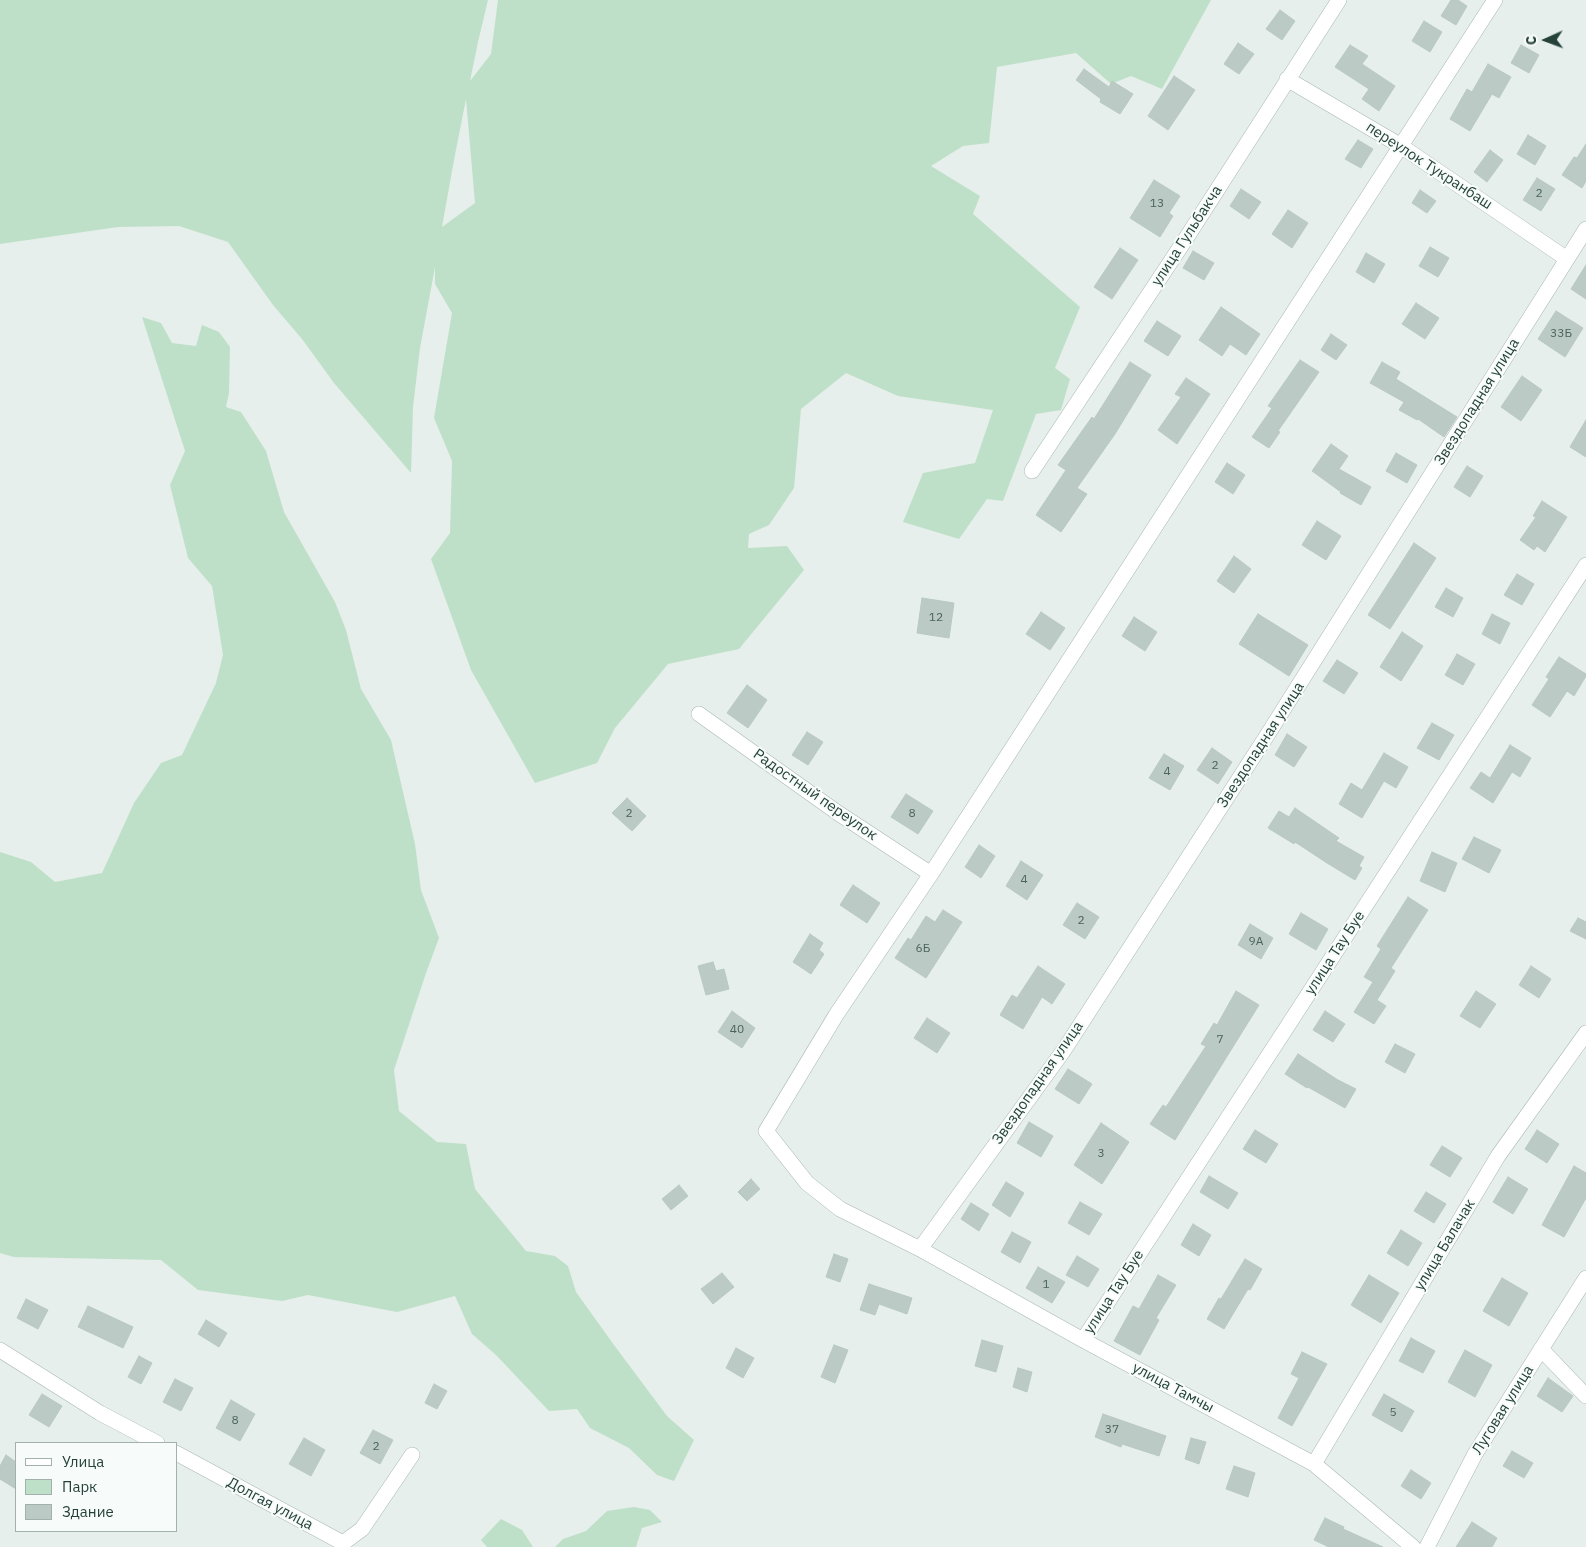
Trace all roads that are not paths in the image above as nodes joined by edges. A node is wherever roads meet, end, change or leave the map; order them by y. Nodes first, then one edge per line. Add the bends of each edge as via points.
1 (1338, 0) edge
2 (1495, 0) edge
3 (1287, 79) junction
4 (1401, 146) junction
5 (1586, 229) edge
6 (1581, 247) edge
7 (1567, 259) junction
8 (1032, 471) dead end
9 (1586, 565) edge
10 (699, 714) dead end
11 (931, 874) junction
12 (1586, 1033) edge
13 (920, 1249) junction
14 (1586, 1278) edge
15 (1082, 1340) junction
16 (1541, 1349) junction
17 (0, 1350) edge
18 (1586, 1396) edge
19 (155, 1442) edge
20 (412, 1454) dead end
21 (178, 1455) edge
22 (1314, 1464) junction
23 (1413, 1547) edge
24 (1427, 1547) edge

1 - 3 street, улица Гульбакча
2 - 4 street
3 - 4 street, переулок Тукранбаш
3 - 8 street, улица Гульбакча
4 - 7 street, переулок Тукранбаш
4 - 11 street
5 - 6 street, Звездопадная улица
6 - 7 street, Звездопадная улица
7 - 13 street, Звездопадная улица via 1266,737 1069,1042
9 - 15 street, улица Тау Буе
10 - 11 street, Радостный переулок via 838,813
11 - 13 street, улица Тамчы via 836,1015 766,1131 807,1183 840,1209
12 - 22 street, улица Балачак via 1498,1156
13 - 15 street, улица Тамчы
14 - 16 street, Луговая улица
15 - 22 street, улица Тамчы
16 - 18 street
16 - 24 street, Луговая улица via 1475,1454
17 - 19 street via 100,1413
20 - 21 street, Долгая улица via 362,1529 343,1543
22 - 23 street, улица Тамчы

